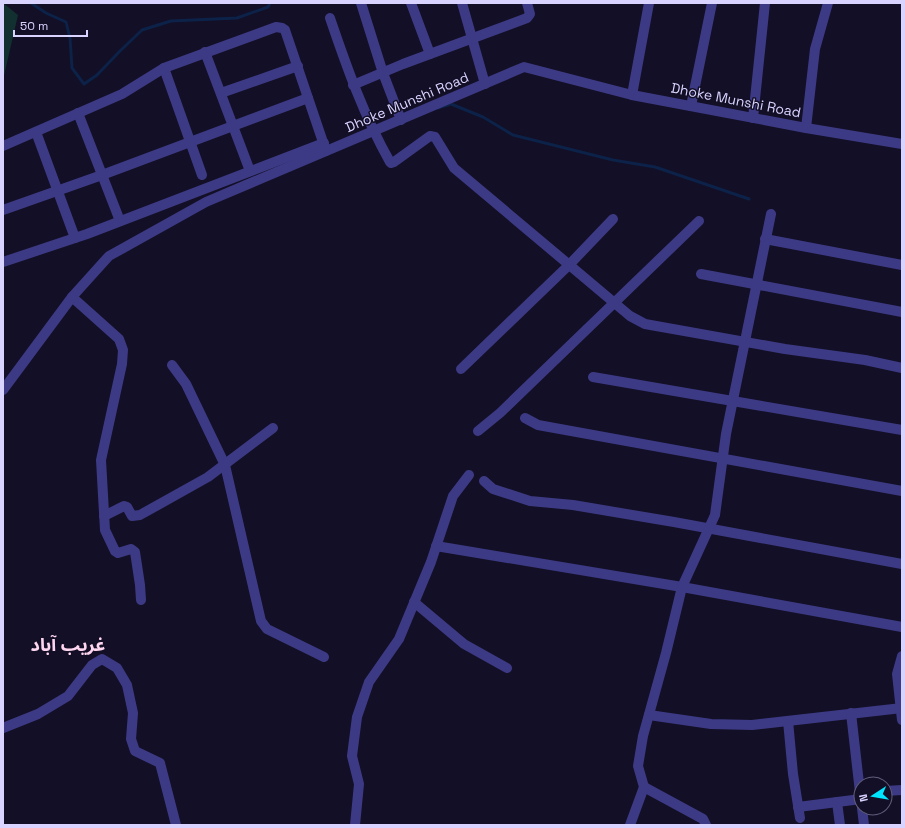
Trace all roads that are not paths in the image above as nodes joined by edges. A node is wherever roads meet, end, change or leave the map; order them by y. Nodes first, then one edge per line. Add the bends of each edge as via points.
1 (361, 3) edge
2 (411, 3) edge
3 (462, 3) edge
4 (527, 3) edge
5 (649, 3) edge
6 (712, 3) edge
7 (765, 3) edge
8 (828, 3) edge
9 (330, 18) dead end
10 (471, 39) junction
11 (205, 52) junction
12 (430, 54) junction
13 (298, 66) junction
14 (164, 68) junction
15 (383, 73) junction
16 (485, 84) junction
17 (353, 85) junction
18 (221, 93) junction
19 (632, 95) junction
20 (308, 98) junction
21 (691, 106) junction
22 (78, 113) junction
23 (753, 118) junction
24 (401, 120) junction
25 (234, 125) junction
26 (806, 128) junction
27 (36, 132) junction
28 (374, 132) junction
29 (189, 142) junction
30 (902, 144) edge
31 (3, 146) edge
32 (325, 147) junction
33 (250, 171) junction
34 (102, 175) junction
35 (202, 175) dead end
36 (57, 191) junction
37 (3, 210) edge
38 (770, 214) dead end
39 (613, 219) dead end
40 (120, 221) junction
41 (698, 221) dead end
42 (75, 238) junction
43 (765, 240) junction
44 (3, 262) edge
45 (569, 265) junction
46 (902, 265) edge
47 (701, 274) dead end
48 (756, 285) junction
49 (72, 297) junction
50 (614, 303) junction
51 (902, 312) edge
52 (744, 342) junction
53 (172, 364) dead end
54 (902, 368) edge
55 (461, 369) dead end
56 (593, 377) dead end
57 (3, 390) edge
58 (733, 401) junction
59 (525, 418) dead end
60 (273, 428) dead end
61 (902, 430) edge
62 (478, 431) dead end
63 (722, 460) junction
64 (225, 465) junction
65 (469, 475) dead end
66 (484, 481) dead end
67 (902, 491) edge
68 (104, 516) junction
69 (709, 528) junction
70 (436, 546) junction
71 (902, 564) edge
72 (682, 587) junction
73 (140, 600) dead end
74 (414, 602) junction
75 (902, 627) edge
76 (902, 656) edge
77 (324, 657) dead end
78 (507, 668) dead end
79 (901, 708) edge
80 (851, 713) junction
81 (649, 715) junction
82 (902, 720) edge
83 (788, 721) junction
84 (3, 728) edge
85 (858, 776) edge
86 (644, 787) junction
87 (853, 799) edge
88 (837, 802) junction
89 (798, 807) junction
90 (800, 818) dead end
91 (176, 825) edge
92 (355, 825) edge
93 (630, 825) edge
94 (706, 825) edge
95 (840, 825) edge

1 - 15 street
2 - 12 street
3 - 10 street
4 - 10 street via 530,14 527,18
5 - 19 street
6 - 21 street
7 - 23 street
8 - 26 street via 815,49
9 - 17 street
10 - 12 street
10 - 16 street
11 - 13 street via 276,27 285,30
11 - 14 street
11 - 18 street
12 - 15 street
13 - 18 street
13 - 20 street
14 - 22 street via 122,94
14 - 29 street
15 - 17 street
15 - 24 street
16 - 19 street, Dhoke Munshi Road via 524,67
16 - 24 street, Dhoke Munshi Road
17 - 28 street
18 - 25 street
19 - 21 street, Dhoke Munshi Road
20 - 25 street
20 - 32 street
21 - 23 street, Dhoke Munshi Road
22 - 27 street
22 - 34 street
23 - 26 street, Dhoke Munshi Road
24 - 28 street, Dhoke Munshi Road
25 - 29 street
25 - 33 street
26 - 30 street, Dhoke Munshi Road
27 - 31 street
27 - 36 street
28 - 32 street, Dhoke Munshi Road
28 - 45 street via 391,163 430,136 435,137 454,168
29 - 34 street
29 - 35 street
32 - 33 street
32 - 49 street, Dhoke Munshi Road via 206,202 108,256
33 - 40 street
34 - 36 street
34 - 40 street
36 - 37 street
36 - 42 street
38 - 43 street
39 - 45 street
40 - 42 street
41 - 50 street
42 - 44 street
43 - 46 street
43 - 48 street
45 - 50 street
45 - 55 street
47 - 48 street
48 - 51 street
48 - 52 street
49 - 57 street, Dhoke Munshi Road
49 - 68 street via 119,339 123,350 101,460
50 - 52 street via 645,324
50 - 62 street
52 - 54 street
52 - 58 street
53 - 64 street via 186,384
56 - 58 street
58 - 61 street
58 - 63 street
59 - 63 street via 538,425
60 - 64 street
63 - 67 street
63 - 69 street via 715,515
64 - 68 street via 140,516 132,516 124,506
64 - 77 street via 261,621 267,629
65 - 70 street via 453,496
66 - 69 street via 493,489 530,501 573,505
68 - 73 street via 105,530 115,551 121,553 131,549 134,552
69 - 71 street
69 - 72 street
70 - 72 street
70 - 74 street
72 - 75 street
72 - 81 street
74 - 78 street via 464,644
74 - 92 street via 399,639 369,682 357,716 352,756 359,784
76 - 79 street via 897,674
79 - 80 street
79 - 82 street
80 - 83 street
80 - 85 street
81 - 83 street via 711,724 752,725
81 - 86 street via 638,766
83 - 89 street
84 - 91 street via 38,714 68,696 92,665 102,660 117,668 127,685 133,713 131,739 135,751 160,763
86 - 93 street
86 - 94 street via 703,819
87 - 88 street
88 - 89 street
88 - 95 street
89 - 90 street

